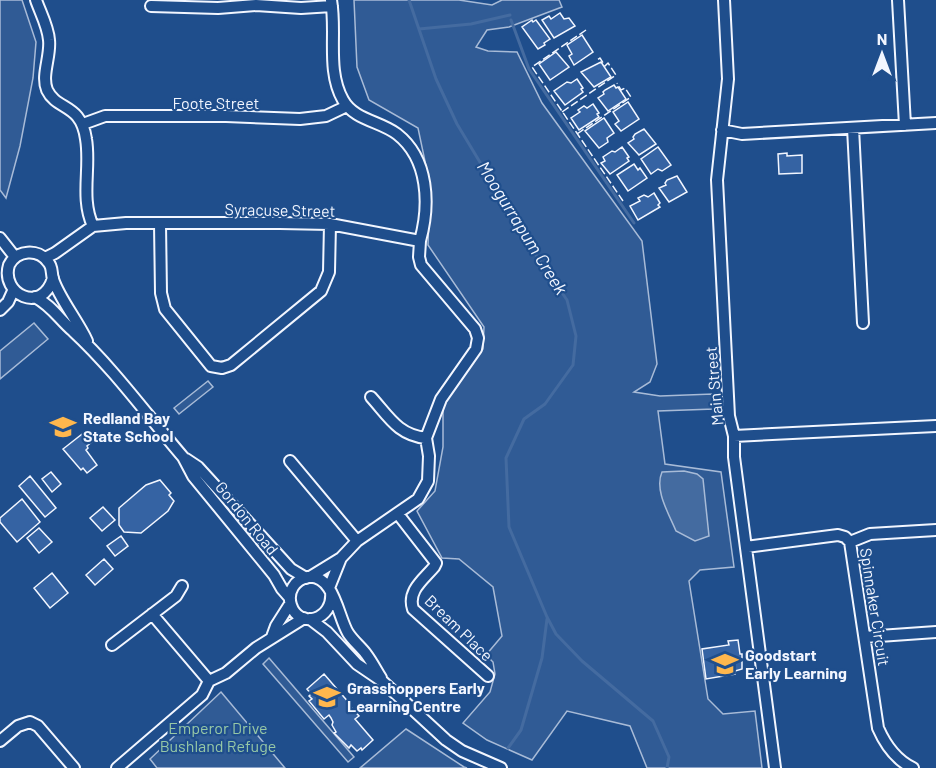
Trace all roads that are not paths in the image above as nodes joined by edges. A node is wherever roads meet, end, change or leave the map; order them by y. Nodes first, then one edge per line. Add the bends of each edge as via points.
1 (36, 0) edge
2 (724, 0) edge
3 (898, 0) edge
4 (332, 3) edge
5 (151, 6) dead end
6 (347, 106) junction
7 (936, 123) edge
8 (83, 124) junction
9 (905, 125) junction
10 (853, 128) junction
11 (722, 130) junction
12 (160, 224) junction
13 (330, 224) junction
14 (93, 226) junction
15 (0, 238) edge
16 (420, 241) junction
17 (15, 257) junction
18 (45, 258) junction
19 (53, 278) junction
20 (13, 291) junction
21 (35, 297) junction
22 (0, 310) edge
23 (863, 323) dead end
24 (90, 346) junction
25 (371, 397) dead end
26 (936, 426) edge
27 (734, 436) junction
28 (426, 438) junction
29 (183, 457) junction
30 (290, 461) dead end
31 (399, 514) junction
32 (936, 530) edge
33 (357, 541) junction
34 (850, 542) junction
35 (746, 547) junction
36 (341, 558) junction
37 (308, 577) junction
38 (182, 585) dead end
39 (330, 590) junction
40 (290, 600) junction
41 (152, 615) junction
42 (307, 618) junction
43 (936, 632) edge
44 (865, 637) junction
45 (272, 638) junction
46 (112, 645) dead end
47 (488, 676) dead end
48 (208, 681) junction
49 (382, 681) junction
50 (0, 741) edge
51 (74, 768) edge
52 (117, 768) edge
53 (501, 768) edge
54 (775, 768) edge
55 (913, 768) edge

1 - 8 street via 49,37 46,88
2 - 11 street, Main Street via 728,79
3 - 9 street
4 - 5 street via 301,8
4 - 6 street via 336,81
6 - 8 street, Foote Street via 326,116 300,119 105,116
6 - 16 street via 397,134 416,157 427,191
7 - 9 street
8 - 14 street via 87,141 87,208
9 - 10 street
10 - 11 street via 742,134
10 - 23 street
11 - 27 street, Main Street via 717,180 729,416
12 - 13 street, Syracuse Street
12 - 13 street via 161,293 165,309 211,366 222,368 231,365 321,291 329,272
12 - 14 street, Syracuse Street
13 - 16 street, Syracuse Street
14 - 18 street
15 - 17 street
16 - 28 street via 421,265 475,329 478,338 476,349 441,399
17 - 18 street via 30,252
17 - 20 street via 7,274
18 - 19 street, Gordon Road
19 - 21 street via 47,290
19 - 24 street, Gordon Road
20 - 21 street, Gordon Road via 23,297
20 - 22 street
21 - 24 street, Gordon Road
24 - 29 street, Gordon Road
25 - 28 street via 401,431
26 - 27 street
27 - 35 street, Main Street
28 - 31 street via 428,482 418,499
29 - 37 street, Gordon Road via 198,467 285,562
29 - 40 street, Gordon Road
30 - 33 street
31 - 33 street
31 - 47 street, Bream Place via 436,560 413,591 413,609
32 - 34 street via 870,534
33 - 36 street
34 - 35 street, Spinnaker Circuit via 838,535
34 - 44 street, Spinnaker Circuit
35 - 54 street, Main Street
36 - 37 street
36 - 39 street
37 - 39 street via 321,580
37 - 40 street via 295,584
38 - 41 street via 176,596
39 - 42 street via 327,611 317,618
39 - 49 street via 348,632
40 - 42 street via 298,615
40 - 45 street
41 - 46 street
41 - 48 street
42 - 45 street
42 - 49 street via 333,637 357,664
43 - 44 street
44 - 55 street, Spinnaker Circuit via 878,728 897,757
45 - 48 street via 226,673
48 - 52 street via 202,695
49 - 53 street via 446,740
50 - 51 street via 18,726 30,722 38,726

